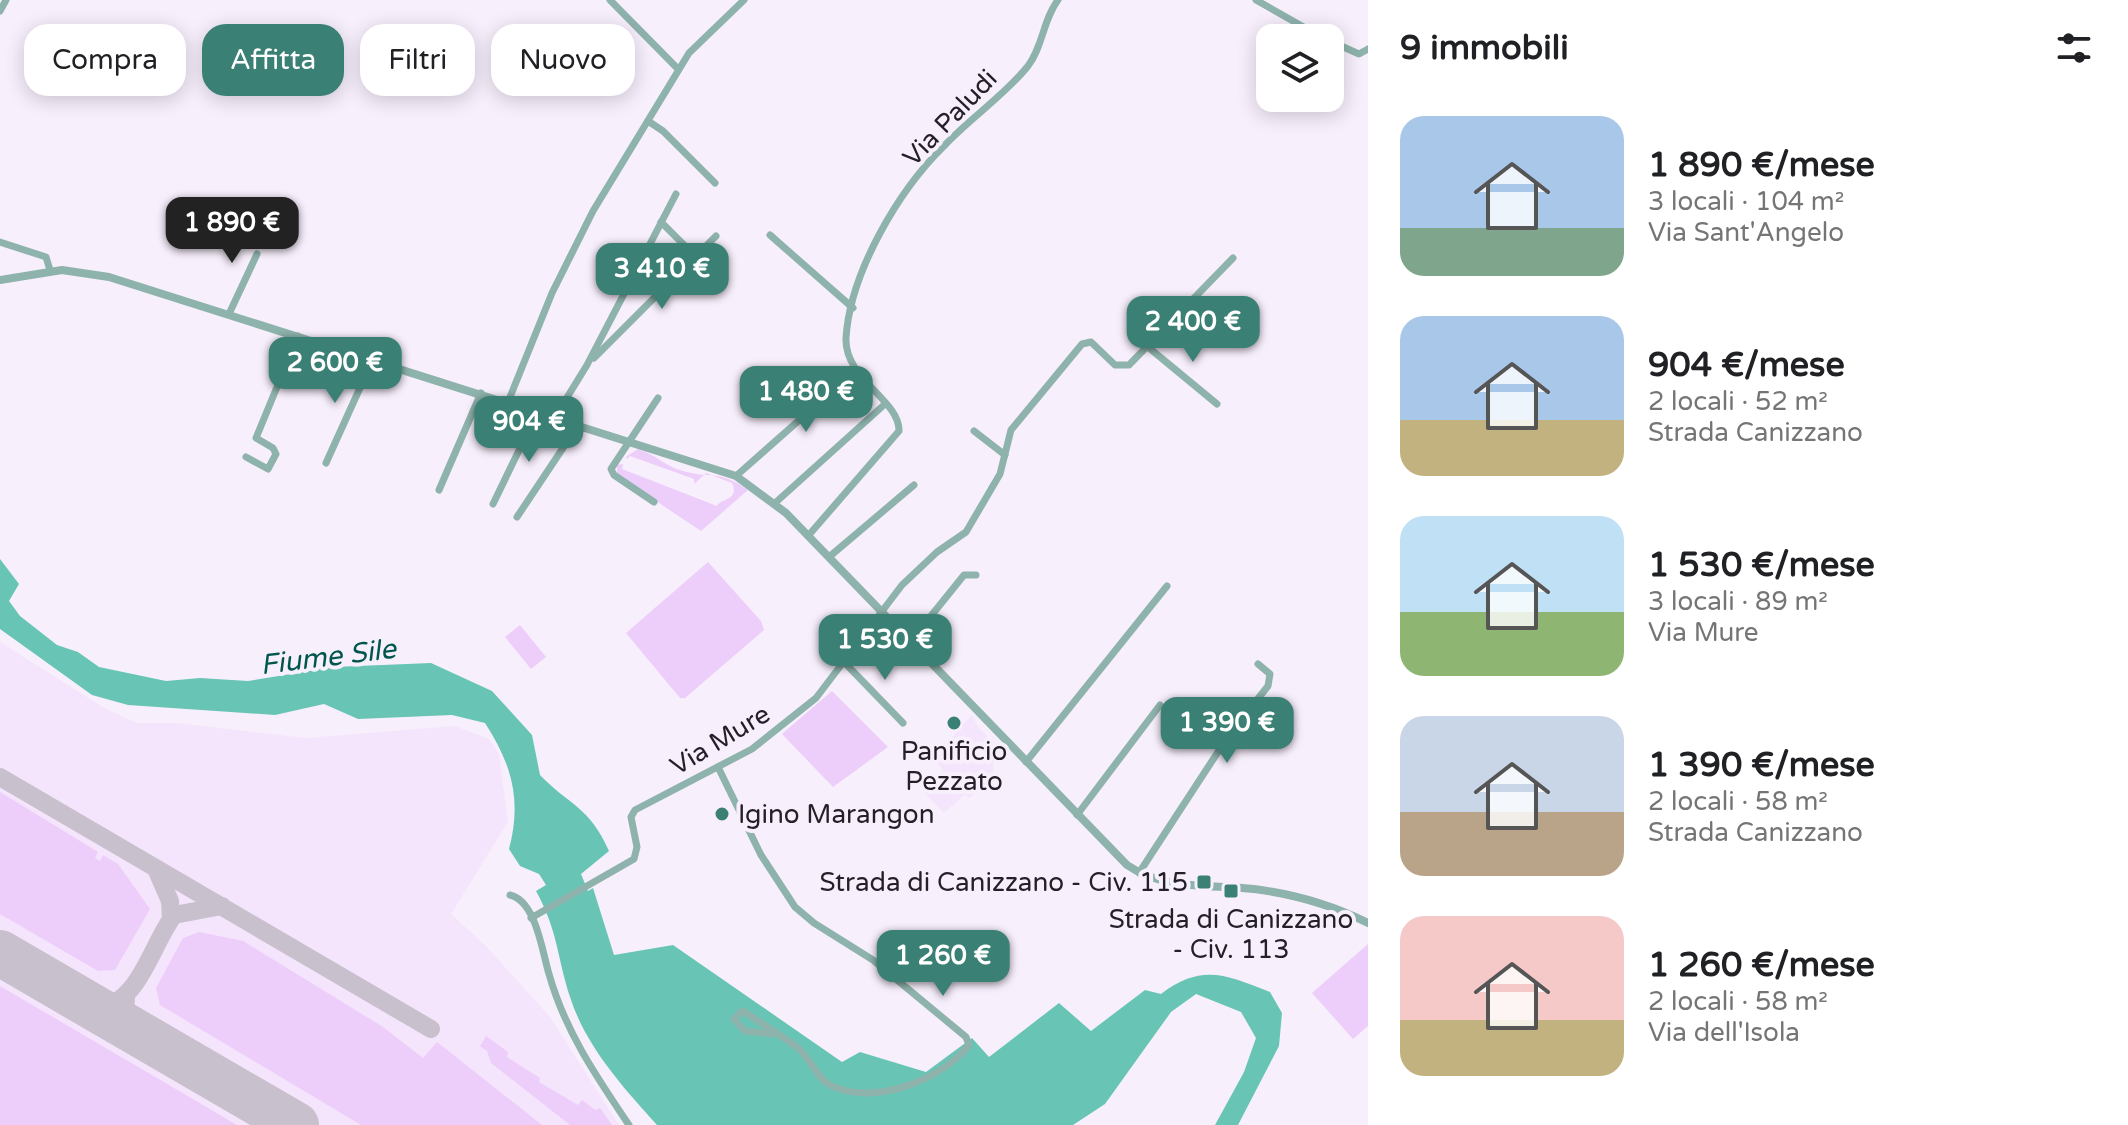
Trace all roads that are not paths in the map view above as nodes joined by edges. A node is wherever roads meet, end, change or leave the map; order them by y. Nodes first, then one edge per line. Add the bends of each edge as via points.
1 (6, 0) edge
2 (610, 0) edge
3 (744, 0) edge
4 (1058, 0) edge
5 (1256, 0) edge
6 (0, 11) edge
7 (1298, 24) edge
8 (1344, 47) edge
9 (1368, 49) edge
10 (678, 69) junction
11 (648, 121) junction
12 (715, 183) dead end
13 (676, 194) dead end
14 (661, 222) junction
15 (770, 235) dead end
16 (716, 236) dead end
17 (0, 242) edge
18 (257, 254) dead end
19 (695, 256) junction
20 (1233, 258) dead end
21 (50, 270) junction
22 (0, 280) edge
23 (853, 308) junction
24 (229, 314) junction
25 (298, 336) junction
26 (1148, 347) junction
27 (373, 359) junction
28 (587, 365) junction
29 (856, 370) junction
30 (481, 393) junction
31 (658, 398) dead end
32 (508, 402) junction
33 (885, 404) junction
34 (1217, 404) dead end
35 (538, 411) junction
36 (555, 417) junction
37 (579, 424) junction
38 (974, 431) dead end
39 (628, 440) junction
40 (1005, 455) junction
41 (246, 457) dead end
42 (326, 463) dead end
43 (736, 476) junction
44 (914, 485) dead end
45 (439, 490) dead end
46 (654, 502) dead end
47 (775, 503) junction
48 (493, 504) dead end
49 (517, 517) dead end
50 (808, 536) junction
51 (829, 557) junction
52 (976, 575) dead end
53 (1167, 586) dead end
54 (880, 611) junction
55 (910, 642) junction
56 (845, 663) junction
57 (1258, 664) dead end
58 (1160, 705) dead end
59 (903, 723) dead end
60 (1026, 762) junction
61 (718, 767) junction
62 (1077, 815) junction
63 (1139, 873) junction
64 (510, 895) dead end
65 (531, 918) junction
66 (1368, 923) edge
67 (773, 1034) junction
68 (629, 1125) edge

1 - 6 street
2 - 10 street
3 - 10 street via 698,41
4 - 23 street, Via Paludi via 1047,14 1030,63 918,177 865,261
5 - 7 street
8 - 9 street via 1359,54
10 - 11 street
11 - 12 street
11 - 32 street via 572,252
13 - 14 street
14 - 19 street
14 - 28 street
15 - 23 street
16 - 19 street
17 - 21 street via 46,257
18 - 24 street
19 - 28 street
20 - 26 street
21 - 22 street
21 - 24 street via 109,277
23 - 29 street, Via Paludi via 846,343
24 - 25 street
25 - 27 street
25 - 41 street via 256,438 276,454 268,469
26 - 34 street
26 - 40 street, Via Mure via 1122,367 1095,344 1082,344 1011,430
27 - 30 street
27 - 42 street
28 - 36 street
29 - 33 street, Via Paludi
29 - 43 street
30 - 32 street
30 - 45 street
31 - 39 street
32 - 35 street
33 - 47 street
33 - 50 street, Via Paludi via 899,424 897,435
35 - 36 street
35 - 48 street
36 - 37 street
37 - 39 street
37 - 49 street
38 - 40 street
39 - 43 street
39 - 46 street via 611,472
40 - 54 street, Via Mure via 1000,474 966,532 937,552
43 - 47 street
44 - 51 street
47 - 50 street
50 - 51 street
51 - 54 street
52 - 55 street via 964,575
53 - 60 street
54 - 55 street
54 - 56 street, Via Mure
55 - 60 street
56 - 59 street
56 - 61 street, Via Mure via 799,713
57 - 63 street via 1270,674 1268,686 1229,735
58 - 62 street
60 - 62 street
61 - 65 street, Via Mure via 635,810 631,820 636,857
61 - 67 street via 761,855 795,907 873,960 966,1037 969,1045 912,1087 853,1091 819,1077 797,1047
62 - 63 street
63 - 66 street via 1183,885 1295,895
64 - 65 street via 521,900
65 - 68 street via 565,1022
67 - 67 street via 745,1031 734,1019 742,1011

